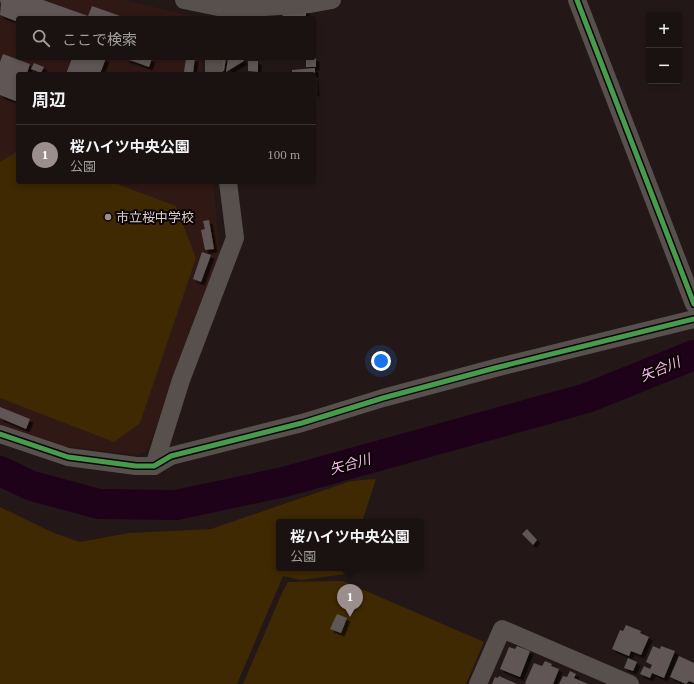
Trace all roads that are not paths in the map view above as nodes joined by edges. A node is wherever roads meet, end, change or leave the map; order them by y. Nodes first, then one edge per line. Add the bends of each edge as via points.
1 (184, 0) edge
2 (332, 0) edge
3 (577, 0) edge
4 (218, 13) edge
5 (214, 60) edge
6 (214, 72) edge
7 (228, 184) edge
8 (694, 304) edge
9 (694, 319) edge
10 (0, 434) edge
11 (154, 466) junction
12 (478, 684) edge
13 (630, 684) edge

1 - 4 street
2 - 4 street
3 - 8 street
5 - 6 street
7 - 11 street via 235,238 181,380
9 - 11 street via 383,398 302,423 171,456
10 - 11 street via 68,457
12 - 13 street via 502,629

